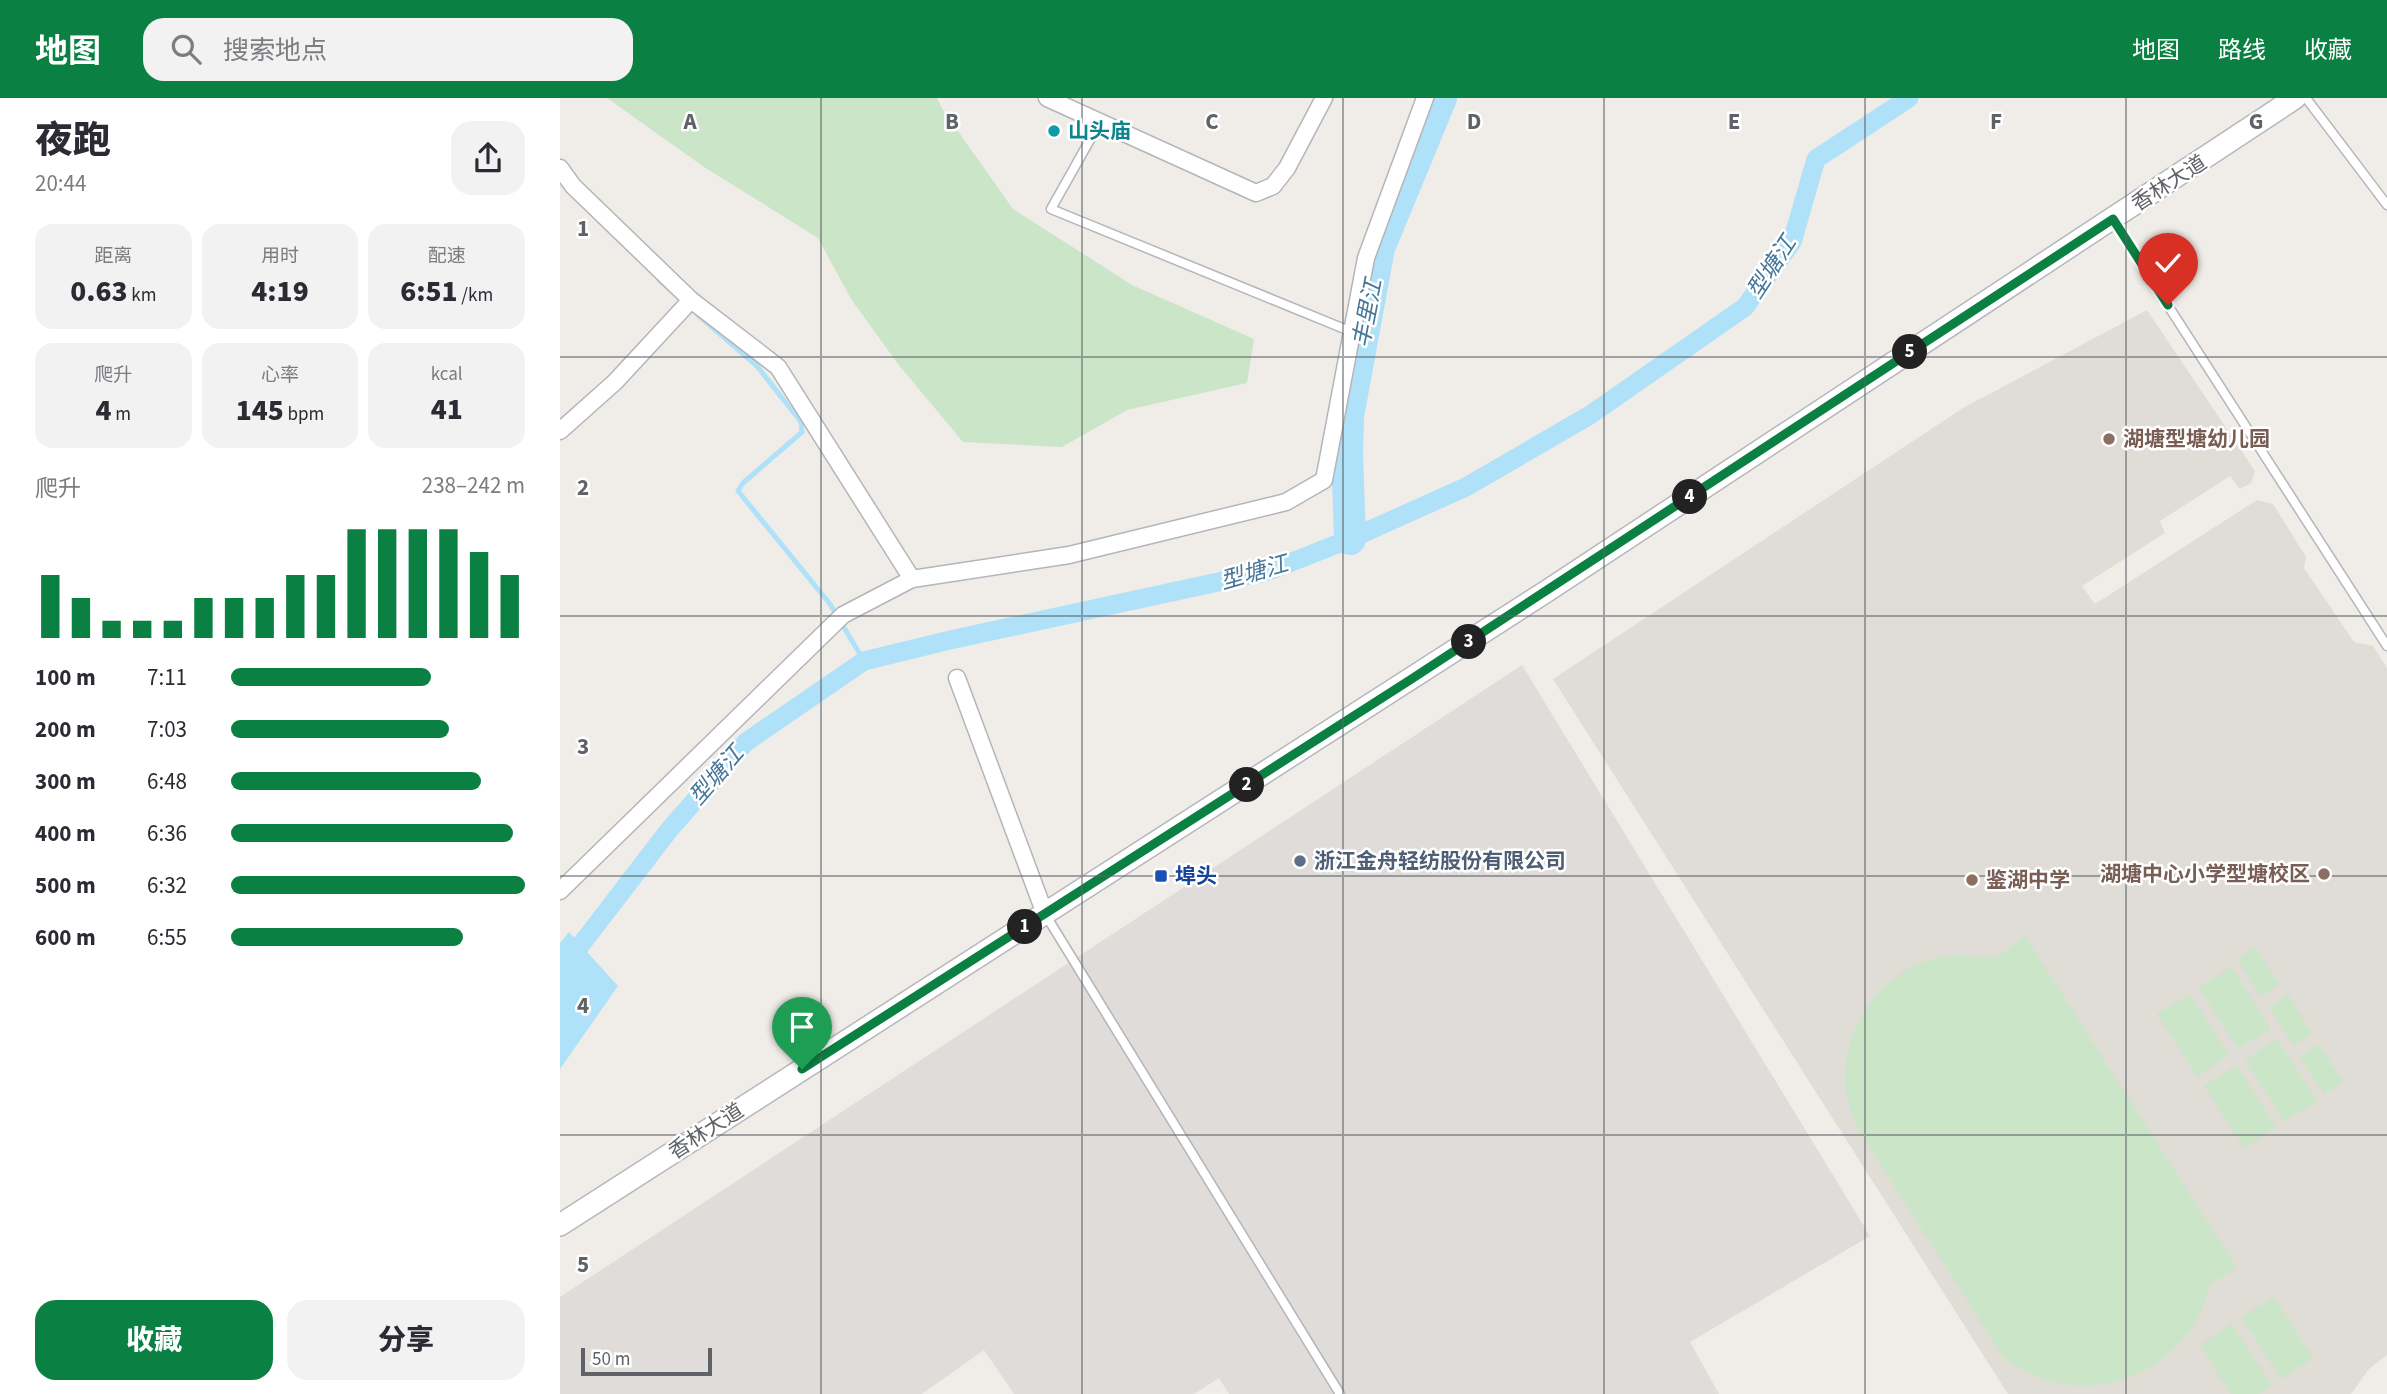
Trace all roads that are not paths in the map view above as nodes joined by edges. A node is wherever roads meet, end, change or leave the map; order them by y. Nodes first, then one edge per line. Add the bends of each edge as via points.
1 (1047, 98) edge
2 (1324, 98) edge
3 (1425, 98) edge
4 (2295, 98) edge
5 (2306, 98) edge
6 (1100, 122) junction
7 (560, 168) edge
8 (2387, 205) edge
9 (2113, 219) junction
10 (685, 306) junction
11 (1352, 332) junction
12 (560, 431) edge
13 (912, 579) junction
14 (2387, 646) edge
15 (957, 678) dead end
16 (560, 891) edge
17 (1045, 914) junction
18 (560, 1224) edge
19 (1340, 1394) edge

1 - 6 street
2 - 6 street via 1286,169 1273,187 1256,193
3 - 11 street via 1366,258
4 - 9 main road, 香林大道
5 - 8 lane
6 - 11 lane via 1051,209
7 - 10 street
9 - 14 lane
9 - 17 main road, 香林大道 via 1525,606
10 - 12 street via 615,382
10 - 13 street via 778,368
11 - 13 street via 1324,480 1286,502 1069,555
13 - 16 street via 839,617
15 - 17 street
17 - 18 main road, 香林大道
17 - 19 lane

